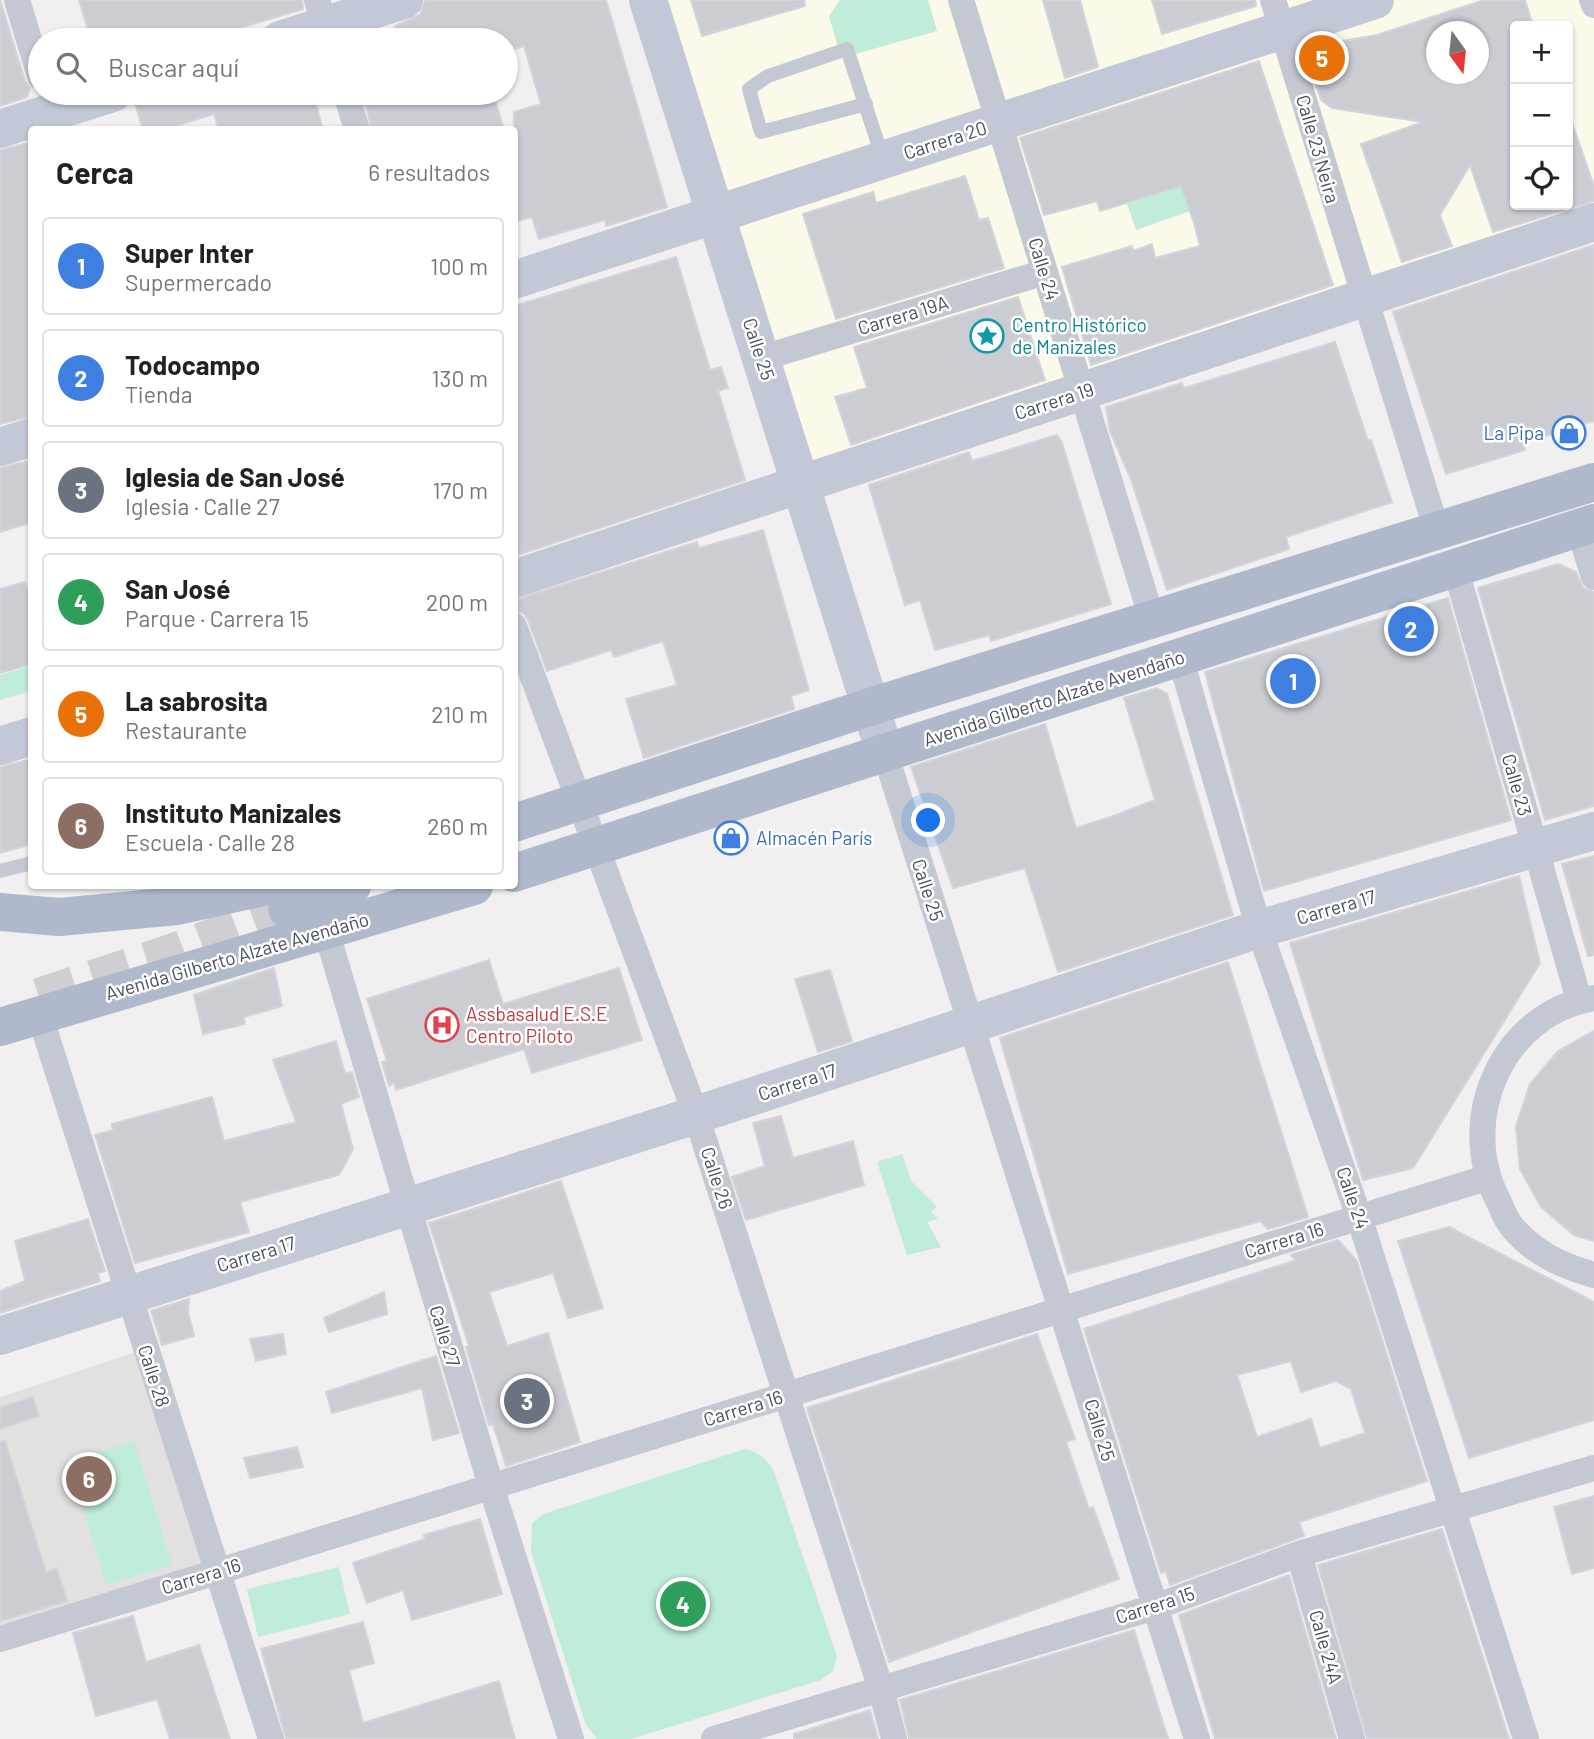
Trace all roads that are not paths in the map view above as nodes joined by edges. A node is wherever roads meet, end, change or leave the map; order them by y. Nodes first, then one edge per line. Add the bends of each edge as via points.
1 (17, 0) edge
2 (404, 0) edge
3 (648, 0) edge
4 (961, 0) edge
5 (1375, 0) edge
6 (1278, 15) edge
7 (324, 22) edge
8 (28, 36) edge
9 (866, 104) junction
10 (74, 105) edge
11 (350, 105) edge
12 (51, 112) edge
13 (999, 122) junction
14 (357, 126) edge
15 (0, 128) edge
16 (883, 160) junction
17 (716, 214) junction
18 (1594, 222) edge
19 (1045, 272) junction
20 (518, 279) edge
21 (1363, 298) junction
22 (762, 358) junction
23 (1082, 391) junction
24 (28, 438) edge
25 (0, 447) edge
26 (1594, 482) edge
27 (802, 484) junction
28 (1587, 526) edge
29 (1437, 531) junction
30 (1456, 570) junction
31 (1594, 577) edge
32 (518, 578) edge
33 (1152, 619) junction
34 (518, 656) edge
35 (1180, 657) junction
36 (870, 707) junction
37 (28, 737) edge
38 (0, 746) edge
39 (885, 753) junction
40 (539, 817) edge
41 (1594, 831) edge
42 (597, 848) junction
43 (1535, 849) junction
44 (28, 864) edge
45 (0, 871) edge
46 (518, 872) edge
47 (332, 889) edge
48 (464, 889) edge
49 (277, 897) edge
50 (0, 912) edge
51 (1259, 929) junction
52 (326, 930) junction
53 (1587, 999) edge
54 (0, 1002) edge
55 (39, 1013) junction
56 (971, 1024) junction
57 (0, 1027) edge
58 (696, 1115) junction
59 (1486, 1178) junction
60 (407, 1209) junction
61 (1359, 1217) junction
62 (1594, 1275) edge
63 (127, 1293) junction
64 (1063, 1309) junction
65 (0, 1336) edge
66 (788, 1394) junction
67 (1594, 1468) edge
68 (491, 1486) junction
69 (1454, 1508) junction
70 (1299, 1554) junction
71 (218, 1571) junction
72 (1155, 1607) junction
73 (0, 1639) edge
74 (881, 1689) junction
75 (271, 1739) edge
76 (571, 1739) edge
77 (714, 1739) edge
78 (894, 1739) edge
79 (1197, 1739) edge
80 (1352, 1739) edge
81 (1526, 1739) edge

1 - 8 street
2 - 7 street
3 - 17 street, Calle 25
4 - 13 street, Calle 24
5 - 6 street, Carrera 20
6 - 13 street, Carrera 20
6 - 21 street, Calle 23 Neira
9 - 9 lane via 845,48 768,76 749,89 761,132
9 - 16 lane
10 - 12 street
11 - 14 street
12 - 15 street
13 - 16 street, Carrera 20
13 - 19 street, Calle 24
16 - 17 street, Carrera 20
17 - 20 street, Carrera 20
17 - 22 street, Calle 25
18 - 21 street, Carrera 19
19 - 22 street, Carrera 19A
19 - 23 street, Calle 24
21 - 23 street, Carrera 19
21 - 29 street
22 - 27 street, Calle 25
23 - 27 street, Carrera 19
23 - 33 street, Calle 24
24 - 25 street
26 - 29 main road
27 - 32 street, Carrera 19
27 - 36 street, Calle 25
28 - 30 main road, Avenida Gilberto Alzate Avendaño
28 - 31 street
29 - 33 main road
30 - 35 main road, Avenida Gilberto Alzate Avendaño
30 - 43 street, Calle 23
33 - 36 main road
34 - 40 street, Calle 26
35 - 39 main road, Avenida Gilberto Alzate Avendaño
35 - 51 street, Calle 24
36 - 39 street, Calle 25
36 - 40 main road
37 - 38 street
39 - 42 main road, Avenida Gilberto Alzate Avendaño
39 - 56 street, Calle 25
40 - 42 street, Calle 26
41 - 43 street, Carrera 17
42 - 46 main road, Avenida Gilberto Alzate Avendaño
42 - 58 street, Calle 26
43 - 51 street, Carrera 17
43 - 53 street, Calle 23
44 - 45 lane
47 - 49 main road
48 - 52 main road, Avenida Gilberto Alzate Avendaño
49 - 50 main road via 59,917
51 - 56 street, Carrera 17
51 - 61 street, Calle 24
52 - 55 main road, Avenida Gilberto Alzate Avendaño
52 - 60 street, Calle 27
53 - 59 street via 1540,1020 1508,1052 1488,1091 1480,1134
54 - 55 main road
55 - 57 main road, Avenida Gilberto Alzate Avendaño
55 - 63 street, Calle 28
56 - 58 street, Carrera 17
56 - 64 street, Calle 25
58 - 60 street, Carrera 17
58 - 66 street, Calle 26
59 - 61 street, Carrera 16
59 - 62 street via 1512,1227 1555,1264
60 - 63 street, Carrera 17
60 - 68 street, Calle 27
61 - 64 street, Carrera 16
61 - 69 street, Calle 24
63 - 65 street, Carrera 17
63 - 71 street, Calle 28
64 - 66 street, Carrera 16
64 - 72 street, Calle 25
66 - 68 street, Carrera 16
66 - 74 street, Calle 26
67 - 69 street, Carrera 15
68 - 71 street, Carrera 16
68 - 76 street, Calle 27
69 - 70 street, Carrera 15
69 - 81 street, Calle 24
70 - 72 street, Carrera 15
70 - 80 street, Calle 24A
71 - 73 street, Carrera 16
71 - 75 street, Calle 28
72 - 74 street, Carrera 15
72 - 79 street, Calle 25
74 - 77 street, Carrera 15
74 - 78 street, Calle 26

